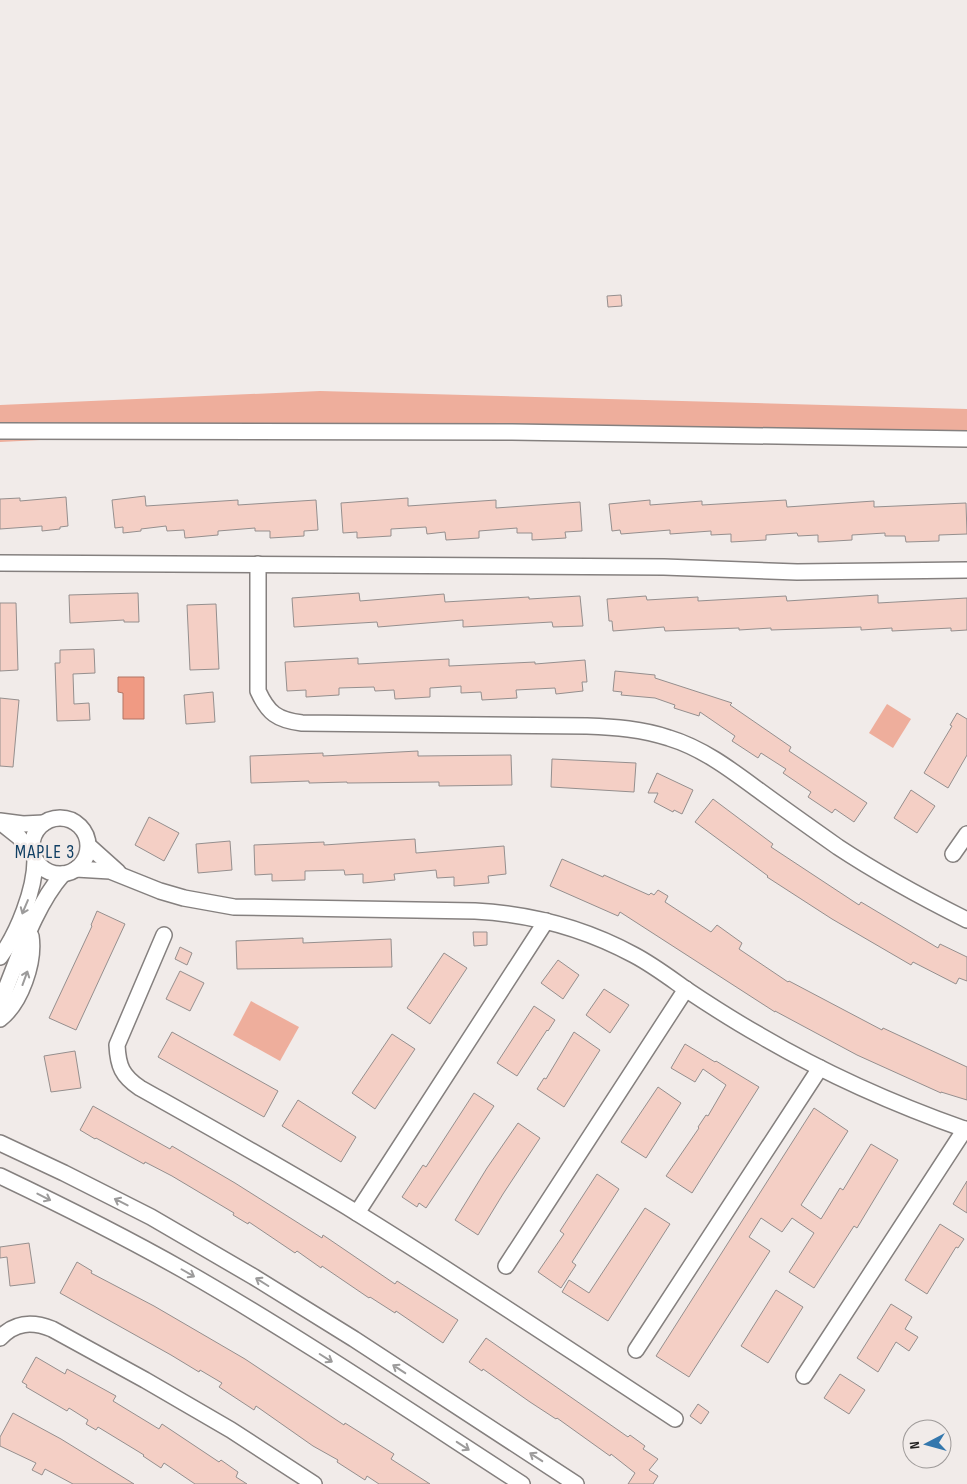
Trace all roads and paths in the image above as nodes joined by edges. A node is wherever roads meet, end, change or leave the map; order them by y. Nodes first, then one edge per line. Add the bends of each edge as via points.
1 (0, 431) edge
2 (967, 439) edge
3 (0, 562) edge
4 (258, 564) junction
5 (967, 570) edge
6 (0, 821) edge
7 (44, 823) junction
8 (967, 834) edge
9 (89, 846) junction
10 (953, 854) dead end
11 (34, 856) junction
12 (70, 872) junction
13 (121, 874) junction
14 (967, 920) edge
15 (546, 921) junction
16 (30, 931) junction
17 (164, 935) dead end
18 (0, 957) edge
19 (686, 989) junction
20 (0, 1003) edge
21 (0, 1019) edge
22 (820, 1068) junction
23 (966, 1130) edge
24 (0, 1143) edge
25 (0, 1176) edge
26 (357, 1213) junction
27 (506, 1266) dead end
28 (0, 1338) edge
29 (636, 1350) dead end
30 (804, 1376) dead end
31 (675, 1420) dead end
32 (314, 1484) edge
33 (522, 1484) edge
34 (576, 1484) edge

1 - 2 street via 512,432
3 - 4 street
4 - 5 street via 664,567 797,572
4 - 14 street via 258,691 274,715 302,723 643,730 697,749 721,763 822,836 916,894
6 - 7 street
6 - 11 street
7 - 9 street via 61,818 78,824
7 - 11 street via 32,839
8 - 10 street
9 - 12 street via 86,857
9 - 13 street
11 - 12 street via 39,866 50,873
11 -> 18 street via 34,879 29,897
12 - 13 street via 99,870
12 - 16 street via 45,898
13 - 15 street via 160,891 234,907 499,912
15 - 19 street via 634,955
15 - 26 street
16 - 20 street
21 -> 16 street via 13,1004 25,980 32,949
17 - 26 street via 118,1045 122,1070 140,1088
19 - 22 street
19 - 27 street
22 - 23 street
22 - 29 street
23 - 30 street
34 -> 24 street via 254,1276 151,1218
25 -> 33 street via 186,1272
26 - 31 street
28 - 32 street via 16,1326 28,1323 52,1329 231,1430

